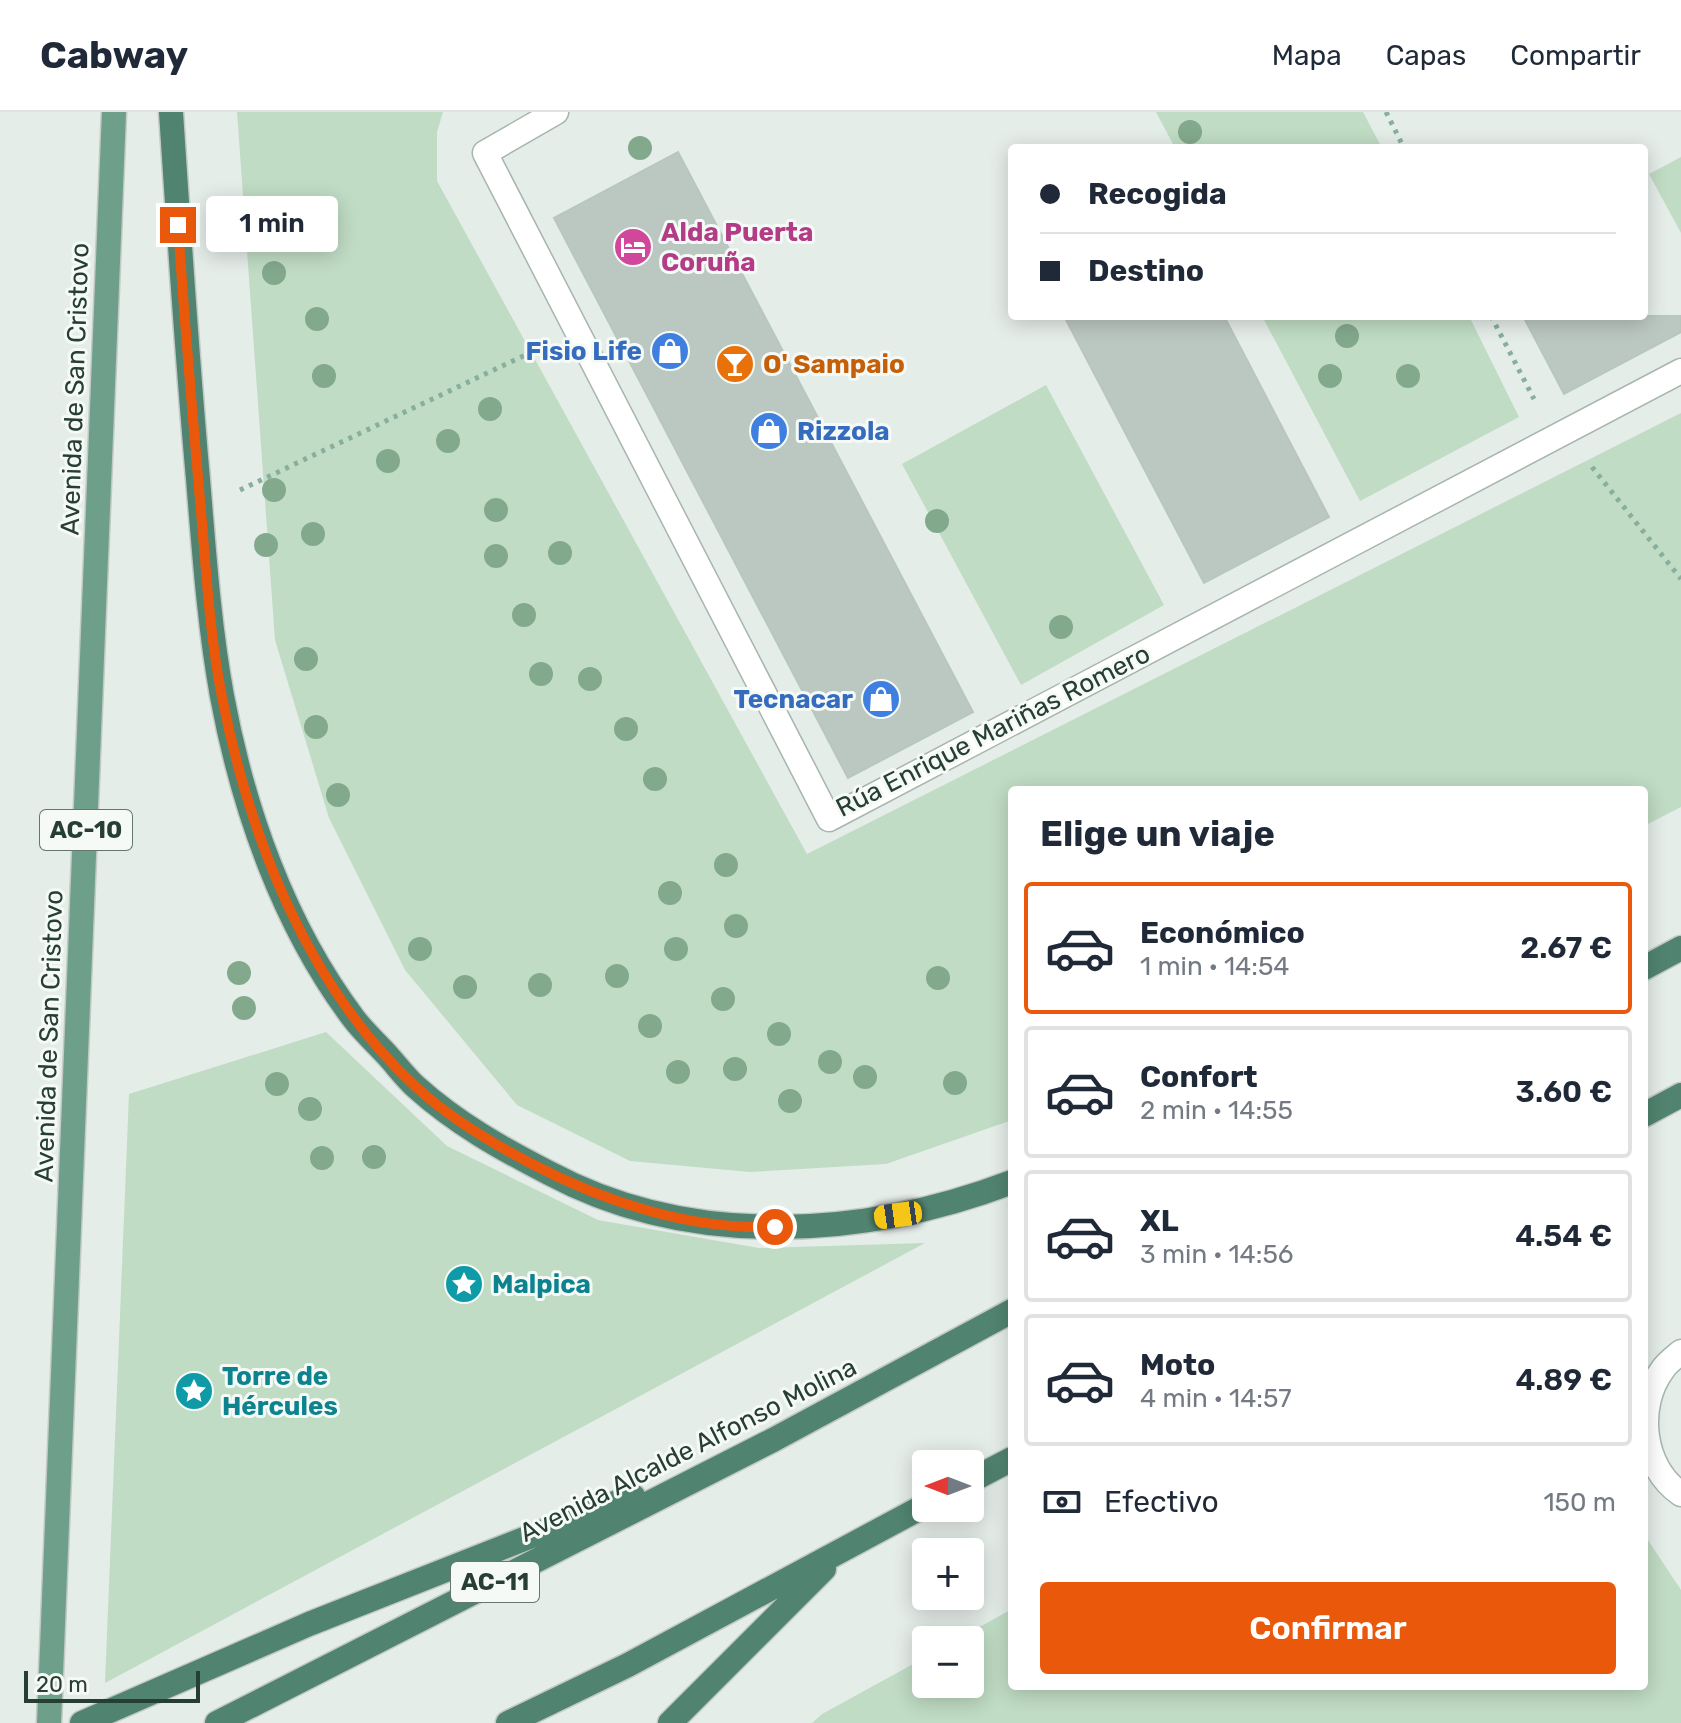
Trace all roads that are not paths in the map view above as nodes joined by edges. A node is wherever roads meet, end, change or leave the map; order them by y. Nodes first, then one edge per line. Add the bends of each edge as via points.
1 (114, 112) edge
2 (171, 112) edge
3 (556, 112) edge
4 (1681, 371) edge
5 (1681, 940) edge
6 (1681, 948) edge
7 (1648, 951) edge
8 (1648, 966) edge
9 (1681, 1095) edge
10 (1648, 1113) edge
11 (1008, 1183) edge
12 (1008, 1313) edge
13 (1681, 1352) edge
14 (1648, 1403) edge
15 (773, 1440) junction
16 (1648, 1445) edge
17 (1008, 1461) edge
18 (984, 1474) edge
19 (1679, 1494) edge
20 (912, 1513) edge
21 (843, 1550) junction
22 (49, 1723) edge
23 (82, 1723) edge
24 (217, 1723) edge
25 (508, 1723) edge
26 (670, 1723) edge

1 - 22 main road, Avenida de San Cristovo / AC-10
2 - 11 highway via 208,595 222,696 270,865 308,947 354,1019 415,1087 489,1142 574,1187 628,1205 751,1228 825,1225 898,1215
3 - 4 street, Rúa Enrique Mariñas Romero via 485,153 829,819
5 - 7 highway
6 - 8 highway
9 - 10 highway
12 - 15 highway, Avenida Alcalde Alfonso Molina / AC-11
13 - 14 street via 1663,1369
15 - 23 highway via 309,1624
15 - 24 highway, Avenida Alcalde Alfonso Molina / AC-11
16 - 19 street via 1658,1470
17 - 18 highway
20 - 21 highway
21 - 25 highway
21 - 26 highway

